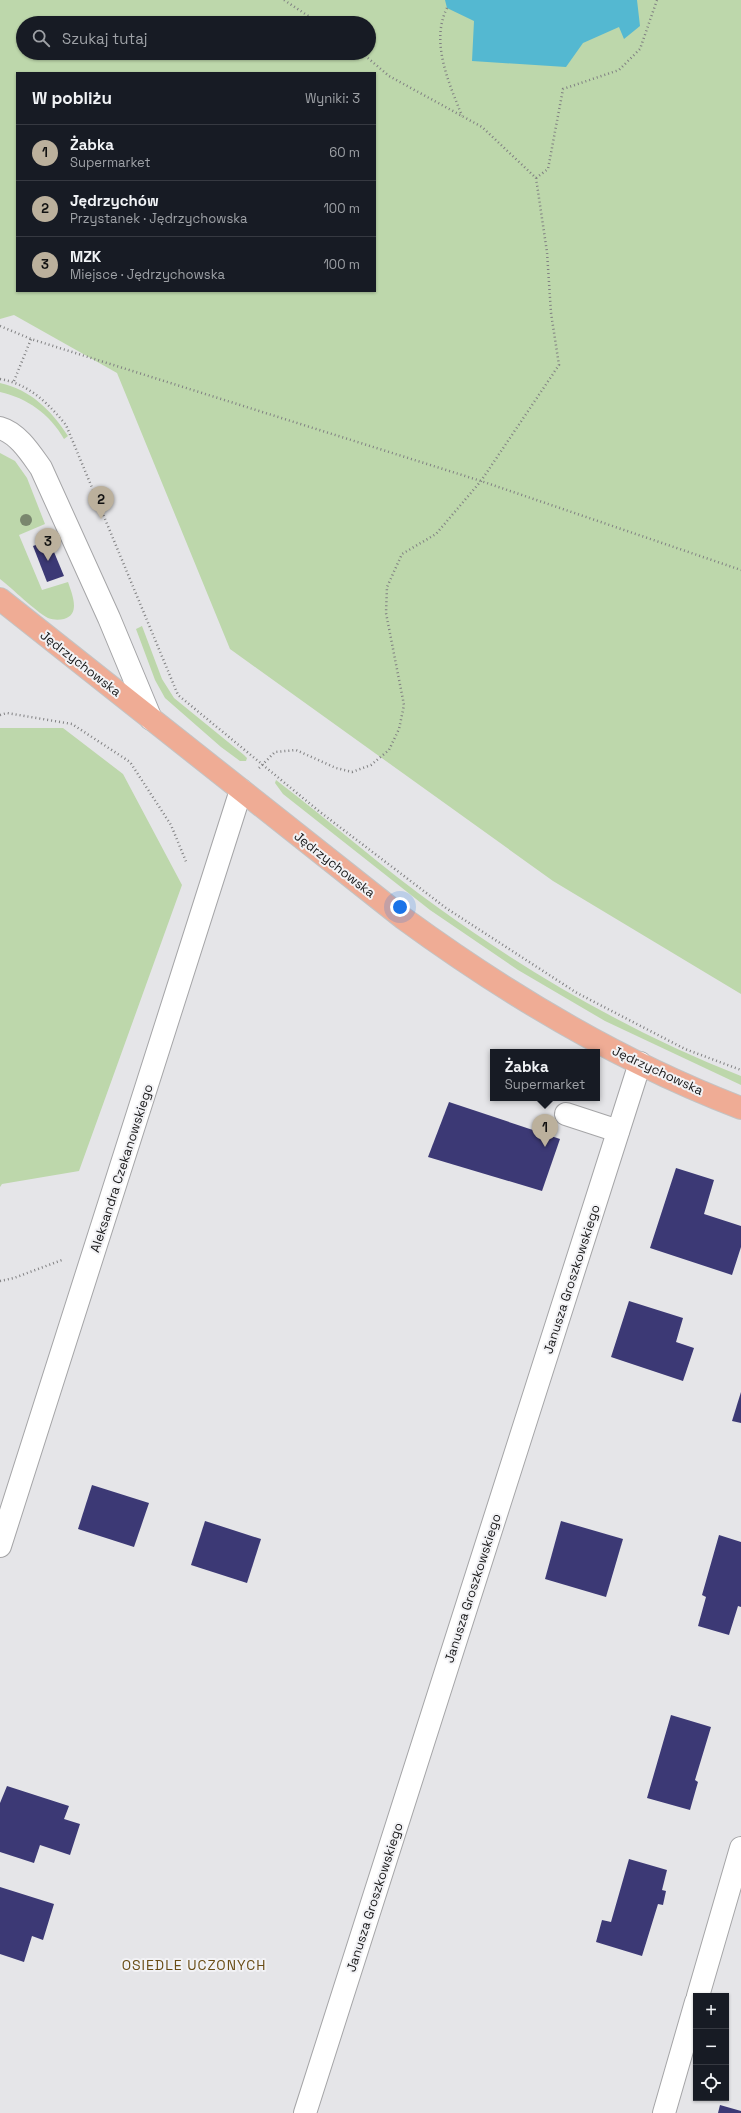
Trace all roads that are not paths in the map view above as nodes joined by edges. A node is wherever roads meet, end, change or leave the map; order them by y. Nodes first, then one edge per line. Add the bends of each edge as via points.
1 (0, 428) edge
2 (0, 599) edge
3 (150, 719) junction
4 (241, 790) junction
5 (640, 1063) junction
6 (741, 1108) edge
7 (566, 1114) dead end
8 (618, 1131) junction
9 (0, 1546) edge
10 (741, 1848) edge
11 (699, 1993) edge
12 (693, 2012) edge
13 (305, 2113) edge
14 (664, 2113) edge

1 - 3 street via 5,429 26,447 41,468 109,618
2 - 3 main road, Jędrzychowska
3 - 4 main road, Jędrzychowska
4 - 5 main road, Jędrzychowska via 403,918 467,964 567,1025
4 - 9 street, Aleksandra Czekanowskiego
5 - 6 main road, Jędrzychowska
5 - 8 street, Janusza Groszkowskiego
7 - 8 street
8 - 13 street, Janusza Groszkowskiego
10 - 11 street
12 - 14 street

